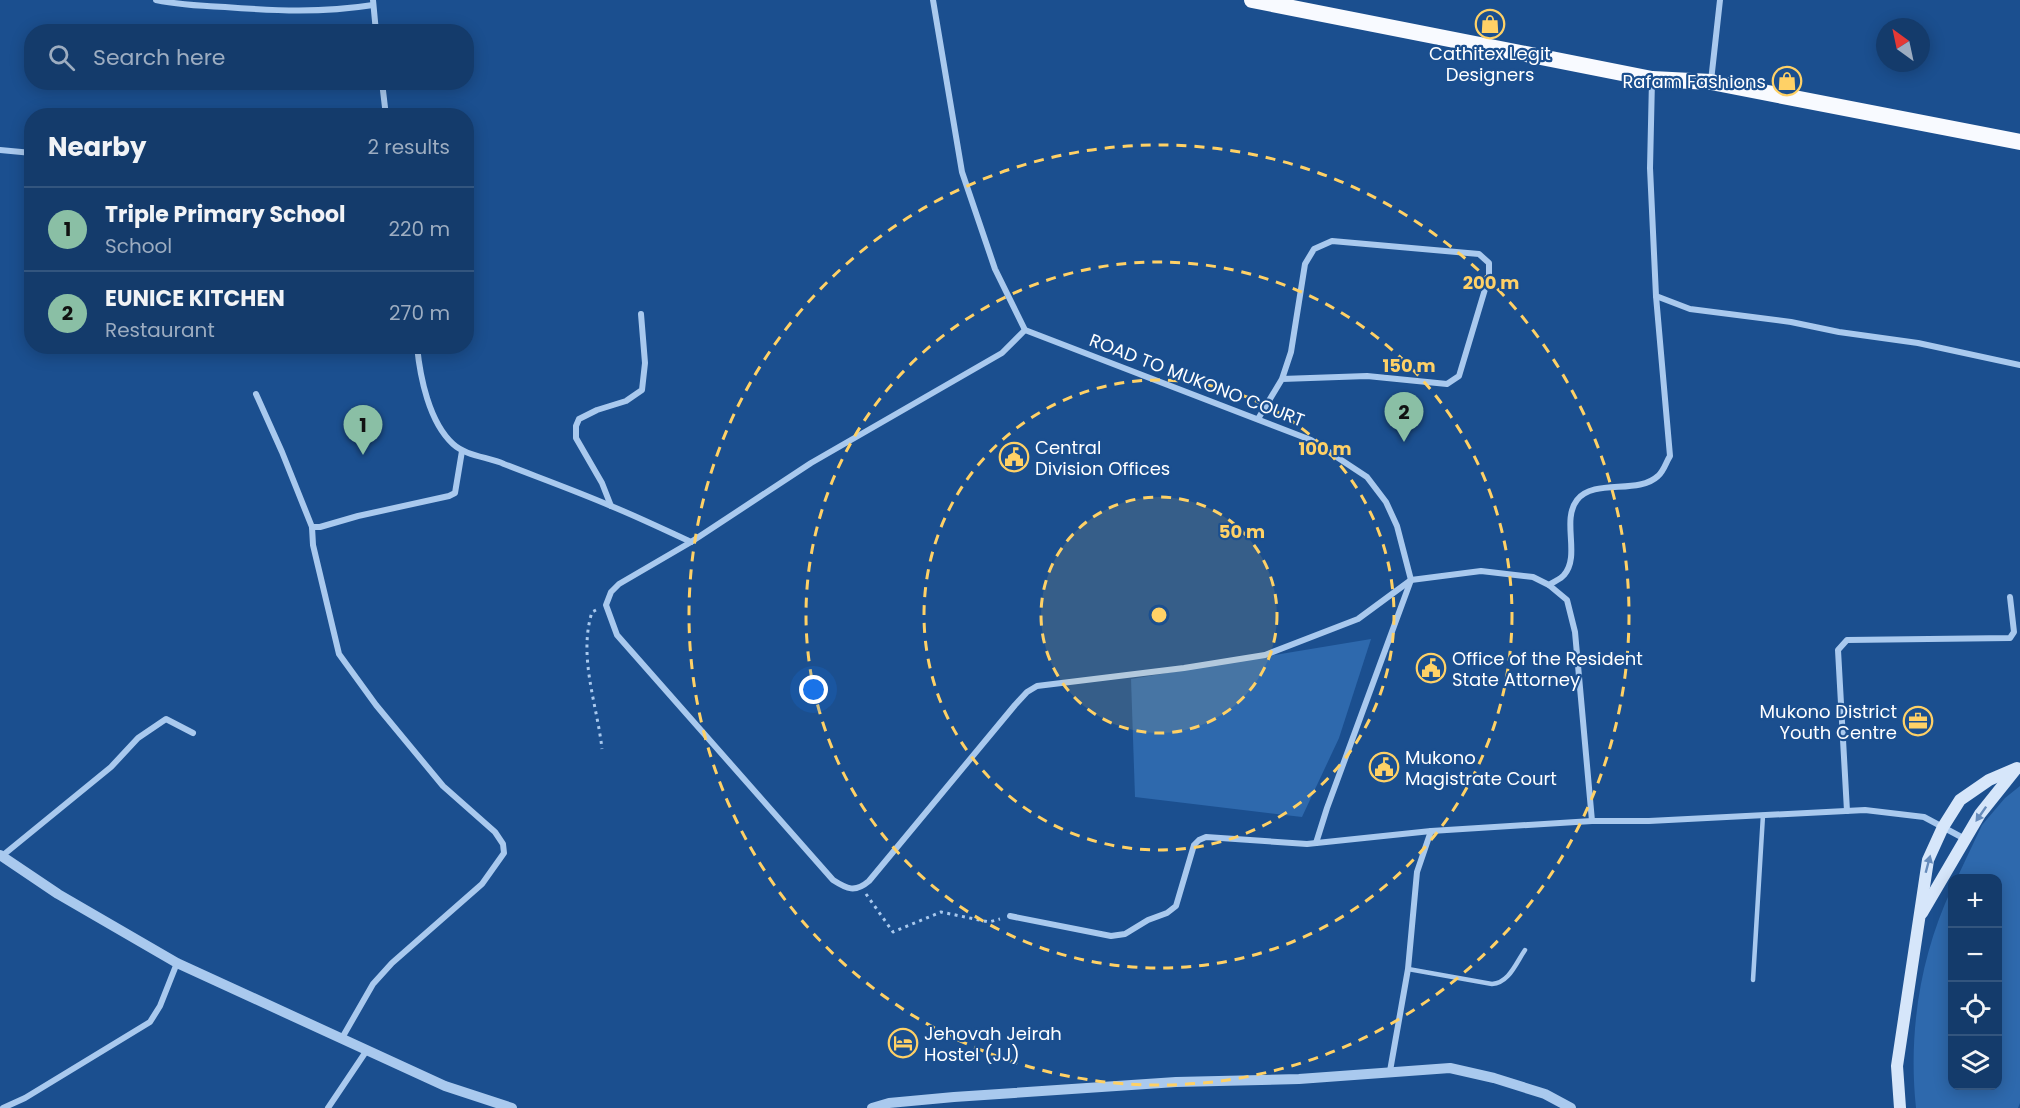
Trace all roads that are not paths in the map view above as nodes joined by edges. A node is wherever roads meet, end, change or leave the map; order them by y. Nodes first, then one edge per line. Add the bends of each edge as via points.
1 (156, 0) edge
2 (933, 0) edge
3 (1252, 0) edge
4 (1720, 0) edge
5 (373, 3) edge
6 (375, 24) edge
7 (1652, 79) junction
8 (1711, 82) junction
9 (383, 90) edge
10 (385, 108) edge
11 (2020, 142) edge
12 (0, 150) edge
13 (24, 152) edge
14 (1656, 296) junction
15 (641, 314) dead end
16 (1025, 330) junction
17 (418, 354) edge
18 (2020, 365) edge
19 (1282, 379) junction
20 (256, 394) dead end
21 (1258, 419) junction
22 (462, 451) junction
23 (611, 506) junction
24 (312, 527) junction
25 (691, 542) junction
26 (1411, 580) junction
27 (1549, 585) junction
28 (2010, 597) dead end
29 (193, 733) dead end
30 (2019, 767) edge
31 (1847, 810) junction
32 (1763, 815) junction
33 (1592, 821) junction
34 (1943, 827) junction
35 (1431, 831) junction
36 (1965, 838) junction
37 (1316, 843) junction
38 (1, 855) edge
39 (1010, 916) road end
40 (1917, 921) junction
41 (1525, 950) dead end
42 (177, 963) junction
43 (1408, 969) junction
44 (1753, 980) dead end
45 (342, 1038) junction
46 (368, 1050) junction
47 (1390, 1071) junction
48 (3, 1108) edge
49 (328, 1108) edge
50 (512, 1108) edge
51 (872, 1108) edge
52 (1571, 1108) edge
53 (1900, 1108) edge

1 - 5 street via 316,12
2 - 16 street via 962,172 995,269
3 - 7 highway
4 - 8 street
5 - 6 street
7 - 8 highway
7 - 14 street via 1650,168
8 - 11 highway
9 - 10 street
12 - 13 street
14 - 18 street via 1690,309 1918,343
14 - 27 street via 1670,456 1661,474 1648,484 1594,490 1579,497 1571,508 1570,564 1564,576
15 - 23 street via 645,363 642,390 626,401 579,419 576,426 576,438
16 - 21 street, ROAD TO MUKONO COURT
16 - 25 street via 1002,352 811,463
17 - 22 street via 420,373 436,419
19 - 19 street via 1291,352 1305,264 1314,249 1332,241 1479,254 1489,263 1489,276 1459,376 1447,384 1367,376
19 - 21 street
20 - 24 street
21 - 26 street, ROAD TO MUKONO COURT via 1311,440 1367,477 1386,502 1397,526
22 - 23 street
22 - 24 street via 455,493
23 - 25 street
24 - 45 street via 339,654 443,786 495,832 504,853 482,884 373,984
25 - 26 street via 611,592 606,605 617,635 833,880 845,887 861,888 1021,698 1037,686 1264,655 1358,619
26 - 27 street via 1481,571 1533,577
26 - 37 street
27 - 33 street via 1567,600 1575,632
28 - 31 street via 2014,632 2010,638 1847,640 1838,650
29 - 38 street via 166,719 138,738 111,767
30 - 34 main road via 1989,780 1960,800
30 -> 36 main road
31 - 32 street
31 - 34 street via 1924,817
32 - 33 street
32 - 44 lane
33 - 35 street
34 - 36 street
40 -> 34 main road via 1928,860
35 - 37 street
35 - 43 street via 1417,872
36 - 40 main road
37 - 39 street via 1206,837 1199,840 1194,845 1176,906 1125,934 1111,936
38 - 42 street via 58,894
40 - 53 main road via 1897,1066
41 - 43 lane via 1499,983
42 - 45 street
42 - 48 street via 150,1022
43 - 47 street
45 - 46 street
46 - 49 street
46 - 50 street via 445,1086
47 - 51 street via 954,1097
47 - 52 street via 1450,1068 1545,1094

